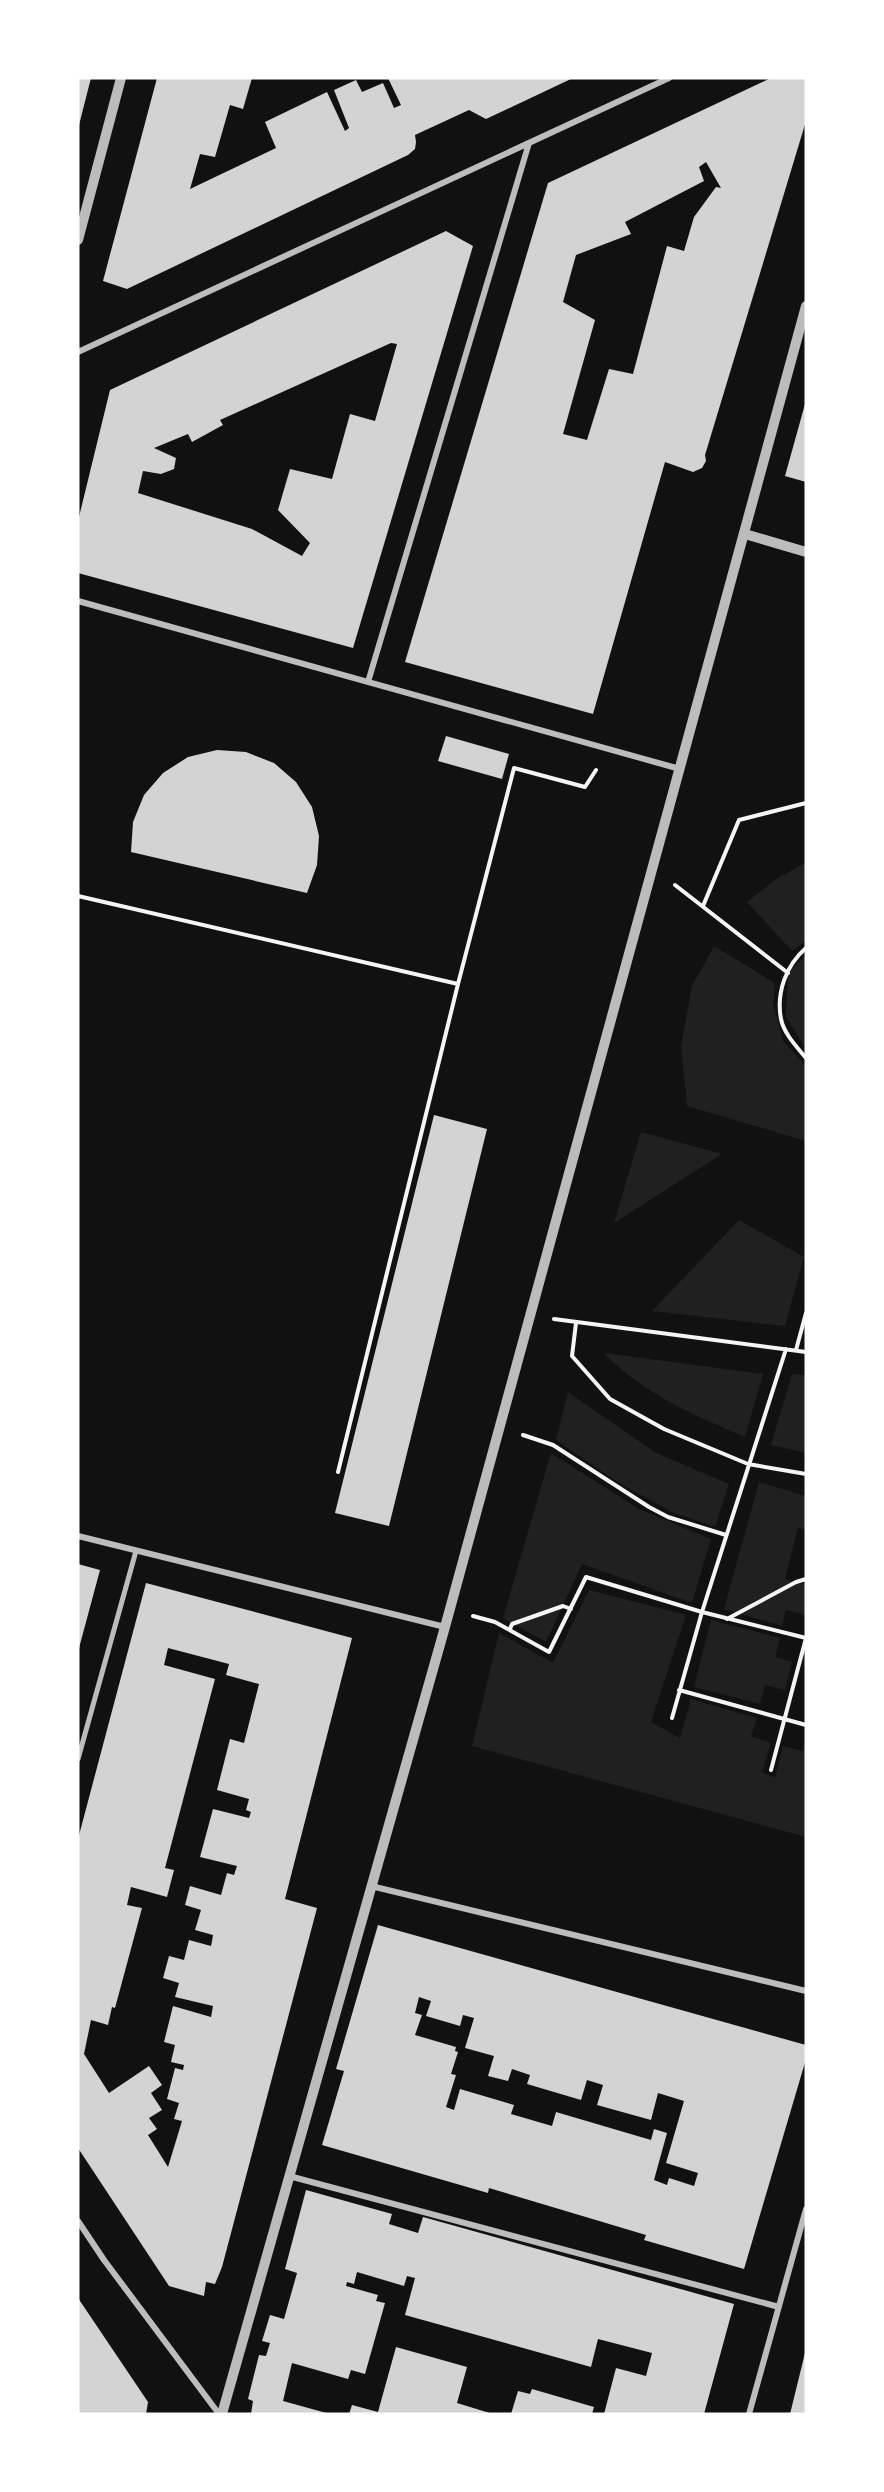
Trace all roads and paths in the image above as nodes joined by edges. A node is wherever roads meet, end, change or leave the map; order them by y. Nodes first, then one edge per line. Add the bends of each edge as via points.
1 (121, 78) edge
2 (669, 78) edge
3 (529, 143) junction
4 (78, 240) edge
5 (806, 306) edge
6 (78, 352) edge
7 (745, 534) junction
8 (806, 552) edge
9 (78, 601) edge
10 (368, 682) junction
11 (609, 749) junction
12 (681, 769) junction
13 (806, 803) edge
14 (653, 869) junction
15 (78, 896) edge
16 (703, 906) junction
17 (806, 948) edge
18 (788, 973) junction
19 (458, 984) junction
20 (806, 1058) edge
21 (806, 1313) edge
22 (531, 1314) junction
23 (576, 1323) junction
24 (786, 1349) junction
25 (796, 1350) junction
26 (806, 1352) edge
27 (500, 1427) junction
28 (748, 1464) junction
29 (338, 1472) dead end
30 (806, 1474) edge
31 (78, 1536) edge
32 (726, 1536) junction
33 (136, 1551) junction
34 (806, 1579) edge
35 (571, 1609) junction
36 (449, 1610) junction
37 (702, 1612) junction
38 (727, 1619) junction
39 (445, 1627) junction
40 (509, 1629) junction
41 (806, 1638) edge
42 (679, 1690) junction
43 (672, 1718) dead end
44 (785, 1720) junction
45 (806, 1725) edge
46 (78, 1759) edge
47 (771, 1770) dead end
48 (371, 1886) junction
49 (806, 1991) edge
50 (290, 2176) junction
51 (806, 2209) edge
52 (78, 2221) edge
53 (778, 2307) junction
54 (220, 2414) edge
55 (749, 2414) edge

1 - 4 street
2 - 3 street
3 - 6 street
3 - 10 street
5 - 7 street
7 - 8 street
7 - 12 street
9 - 10 street
10 - 11 street
11 - 12 street
11 - 19 path via 585,787 514,768
12 - 14 street
13 - 16 path via 739,820
14 - 16 path
14 - 22 street
15 - 19 path
16 - 18 path
17 - 18 path via 795,957
18 - 20 path via 780,988 781,1020 789,1038
19 - 29 path
21 - 25 path
22 - 23 path
22 - 27 street
23 - 24 path
23 - 28 path via 572,1356 609,1399 664,1429
24 - 25 path
24 - 28 path
25 - 26 path
27 - 32 path via 553,1445 649,1508
27 - 36 street
28 - 30 path
28 - 32 path
31 - 33 street
32 - 37 path
33 - 39 street
33 - 46 street
34 - 38 path
35 - 37 path via 586,1577
35 - 40 path via 563,1606 512,1624
35 - 40 path via 549,1652
36 - 39 street
36 - 40 path
37 - 38 path
37 - 42 path
38 - 41 path
39 - 48 street
41 - 44 path
42 - 43 path
42 - 44 path
44 - 45 path
44 - 47 path
48 - 49 street
48 - 50 street
50 - 53 street
50 - 54 street
51 - 53 street
52 - 54 street
53 - 55 street

